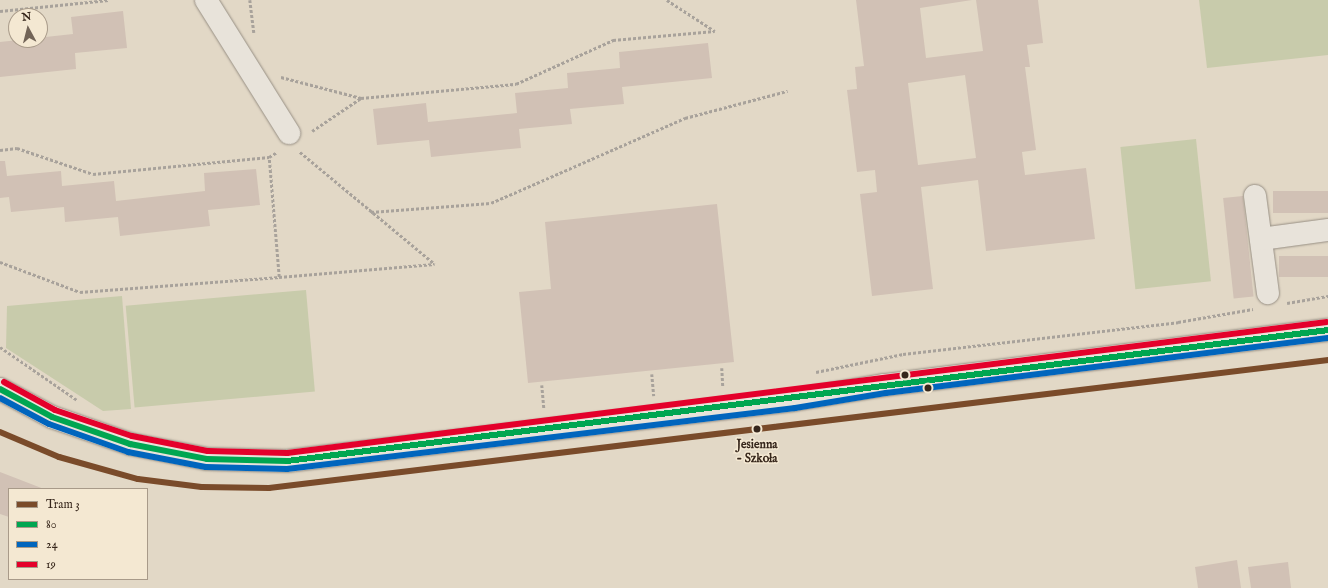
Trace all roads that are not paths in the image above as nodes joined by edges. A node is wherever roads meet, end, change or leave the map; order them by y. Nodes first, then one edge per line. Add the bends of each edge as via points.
1 (206, 0) edge
2 (294, 140) road end
3 (1255, 196) dead end
4 (1328, 230) edge
5 (1261, 239) junction
6 (1271, 301) road end
7 (1328, 330) edge
8 (0, 389) edge

1 - 2 street
3 - 5 street
4 - 5 street
5 - 6 street
7 - 8 street via 885,384 778,402 287,461 207,459 130,444 52,417

